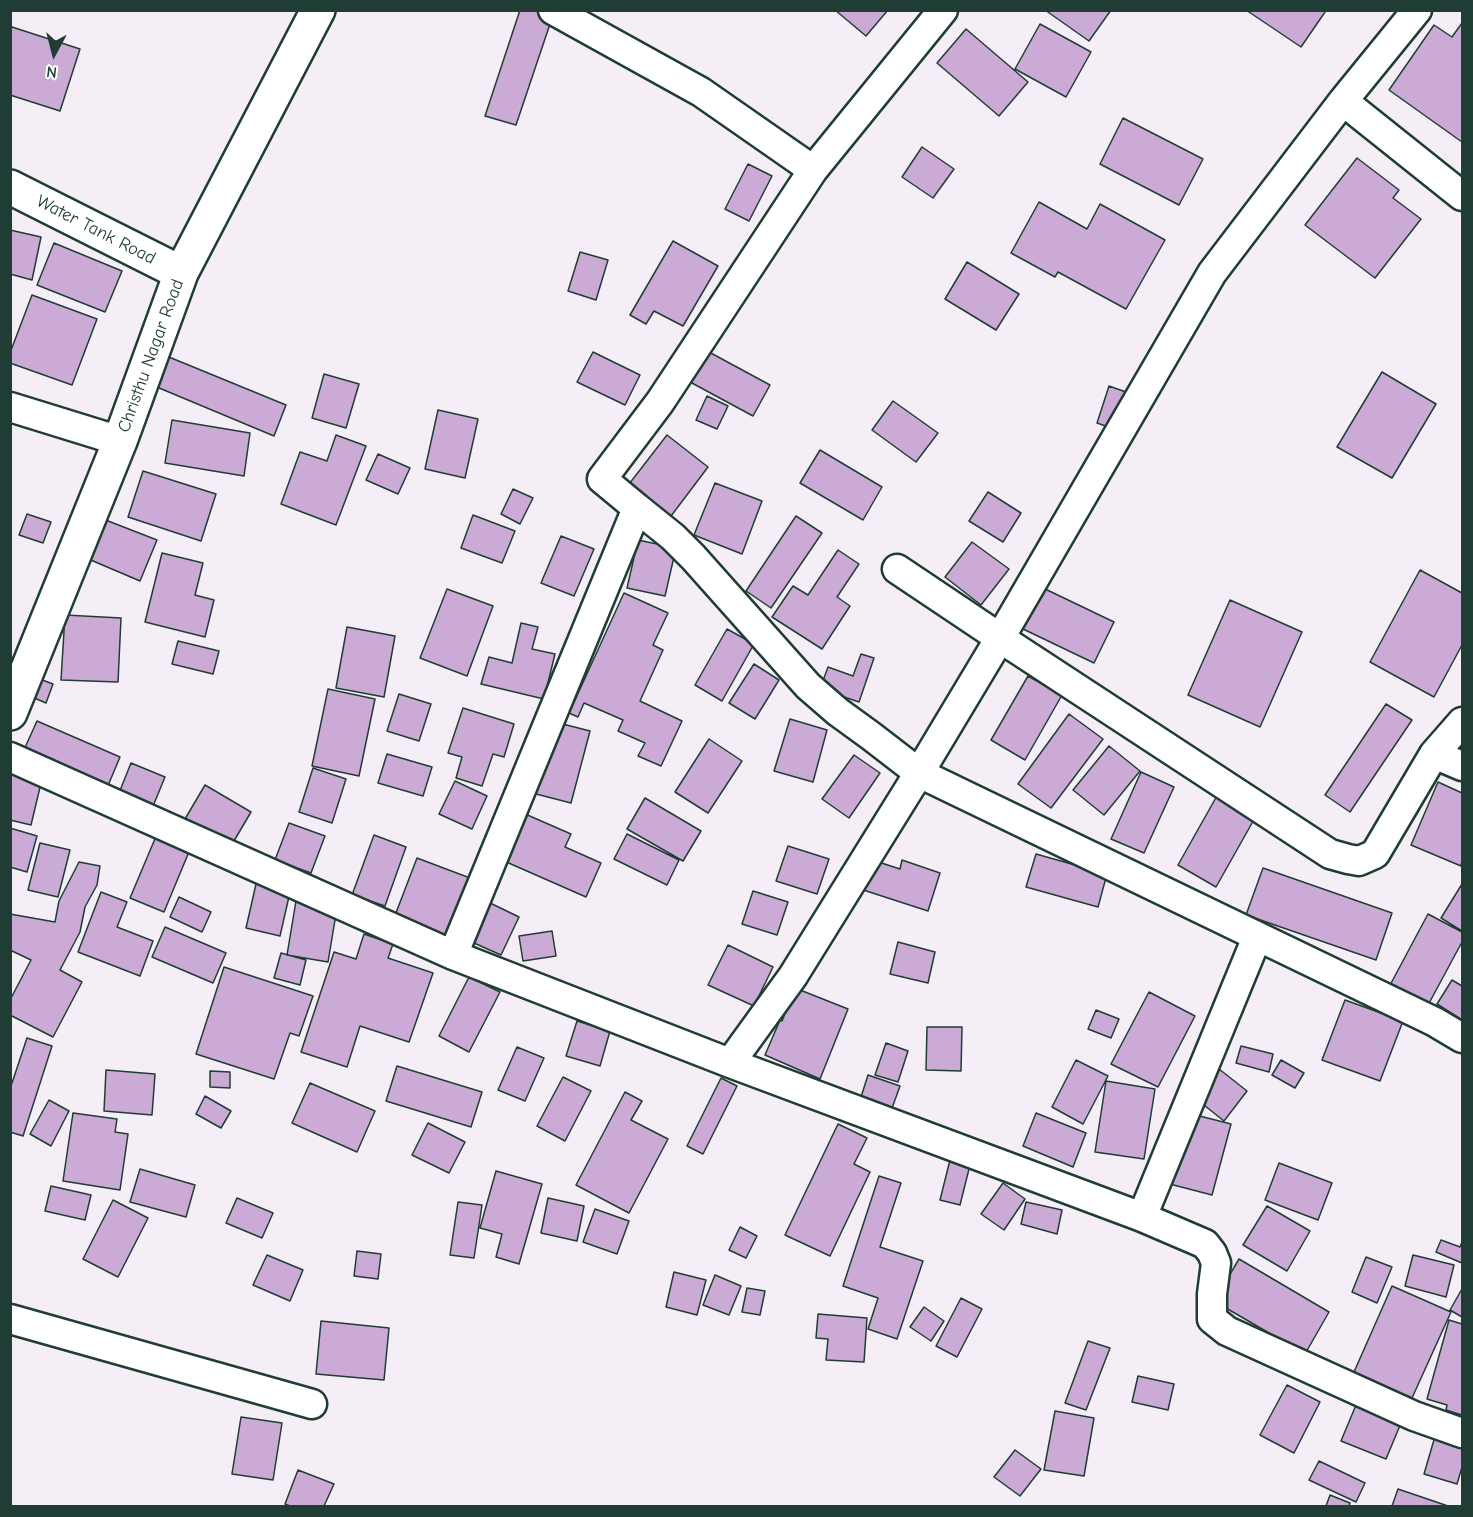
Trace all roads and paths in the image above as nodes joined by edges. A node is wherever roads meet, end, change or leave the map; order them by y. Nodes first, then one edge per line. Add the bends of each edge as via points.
1 (318, 10) edge
2 (553, 10) edge
3 (943, 10) edge
4 (1417, 10) edge
5 (1343, 101) junction
6 (813, 170) junction
7 (10, 187) edge
8 (1462, 196) edge
9 (181, 273) junction
10 (10, 407) edge
11 (120, 441) junction
12 (637, 507) junction
13 (897, 570) dead end
14 (1000, 638) junction
15 (10, 713) edge
16 (1462, 722) edge
17 (1434, 754) junction
18 (10, 757) edge
19 (1462, 766) edge
20 (919, 773) junction
21 (1257, 937) junction
22 (453, 955) junction
23 (1462, 1038) edge
24 (730, 1063) junction
25 (1142, 1217) junction
26 (10, 1319) edge
27 (312, 1404) dead end
28 (1462, 1433) edge

1 - 9 street, Christhu Nagar Road
2 - 6 street via 701,92
3 - 6 street
4 - 5 street
5 - 8 street
5 - 14 street via 1212,273
6 - 12 street via 660,402 602,479
7 - 9 street, Water Tank Road
9 - 11 street, Christhu Nagar Road
10 - 11 street
11 - 15 street, Christhu Nagar Road
12 - 20 street via 693,557 808,686
12 - 22 street
13 - 14 street
14 - 17 street via 1329,854 1359,861 1375,854
14 - 20 street
16 - 17 street
17 - 19 street
18 - 22 street
20 - 21 street
20 - 24 street via 793,976
21 - 23 street
21 - 25 street
22 - 24 street
24 - 25 street
25 - 28 street via 1205,1244 1212,1253 1216,1263 1212,1319 1227,1331 1414,1416
26 - 27 street

